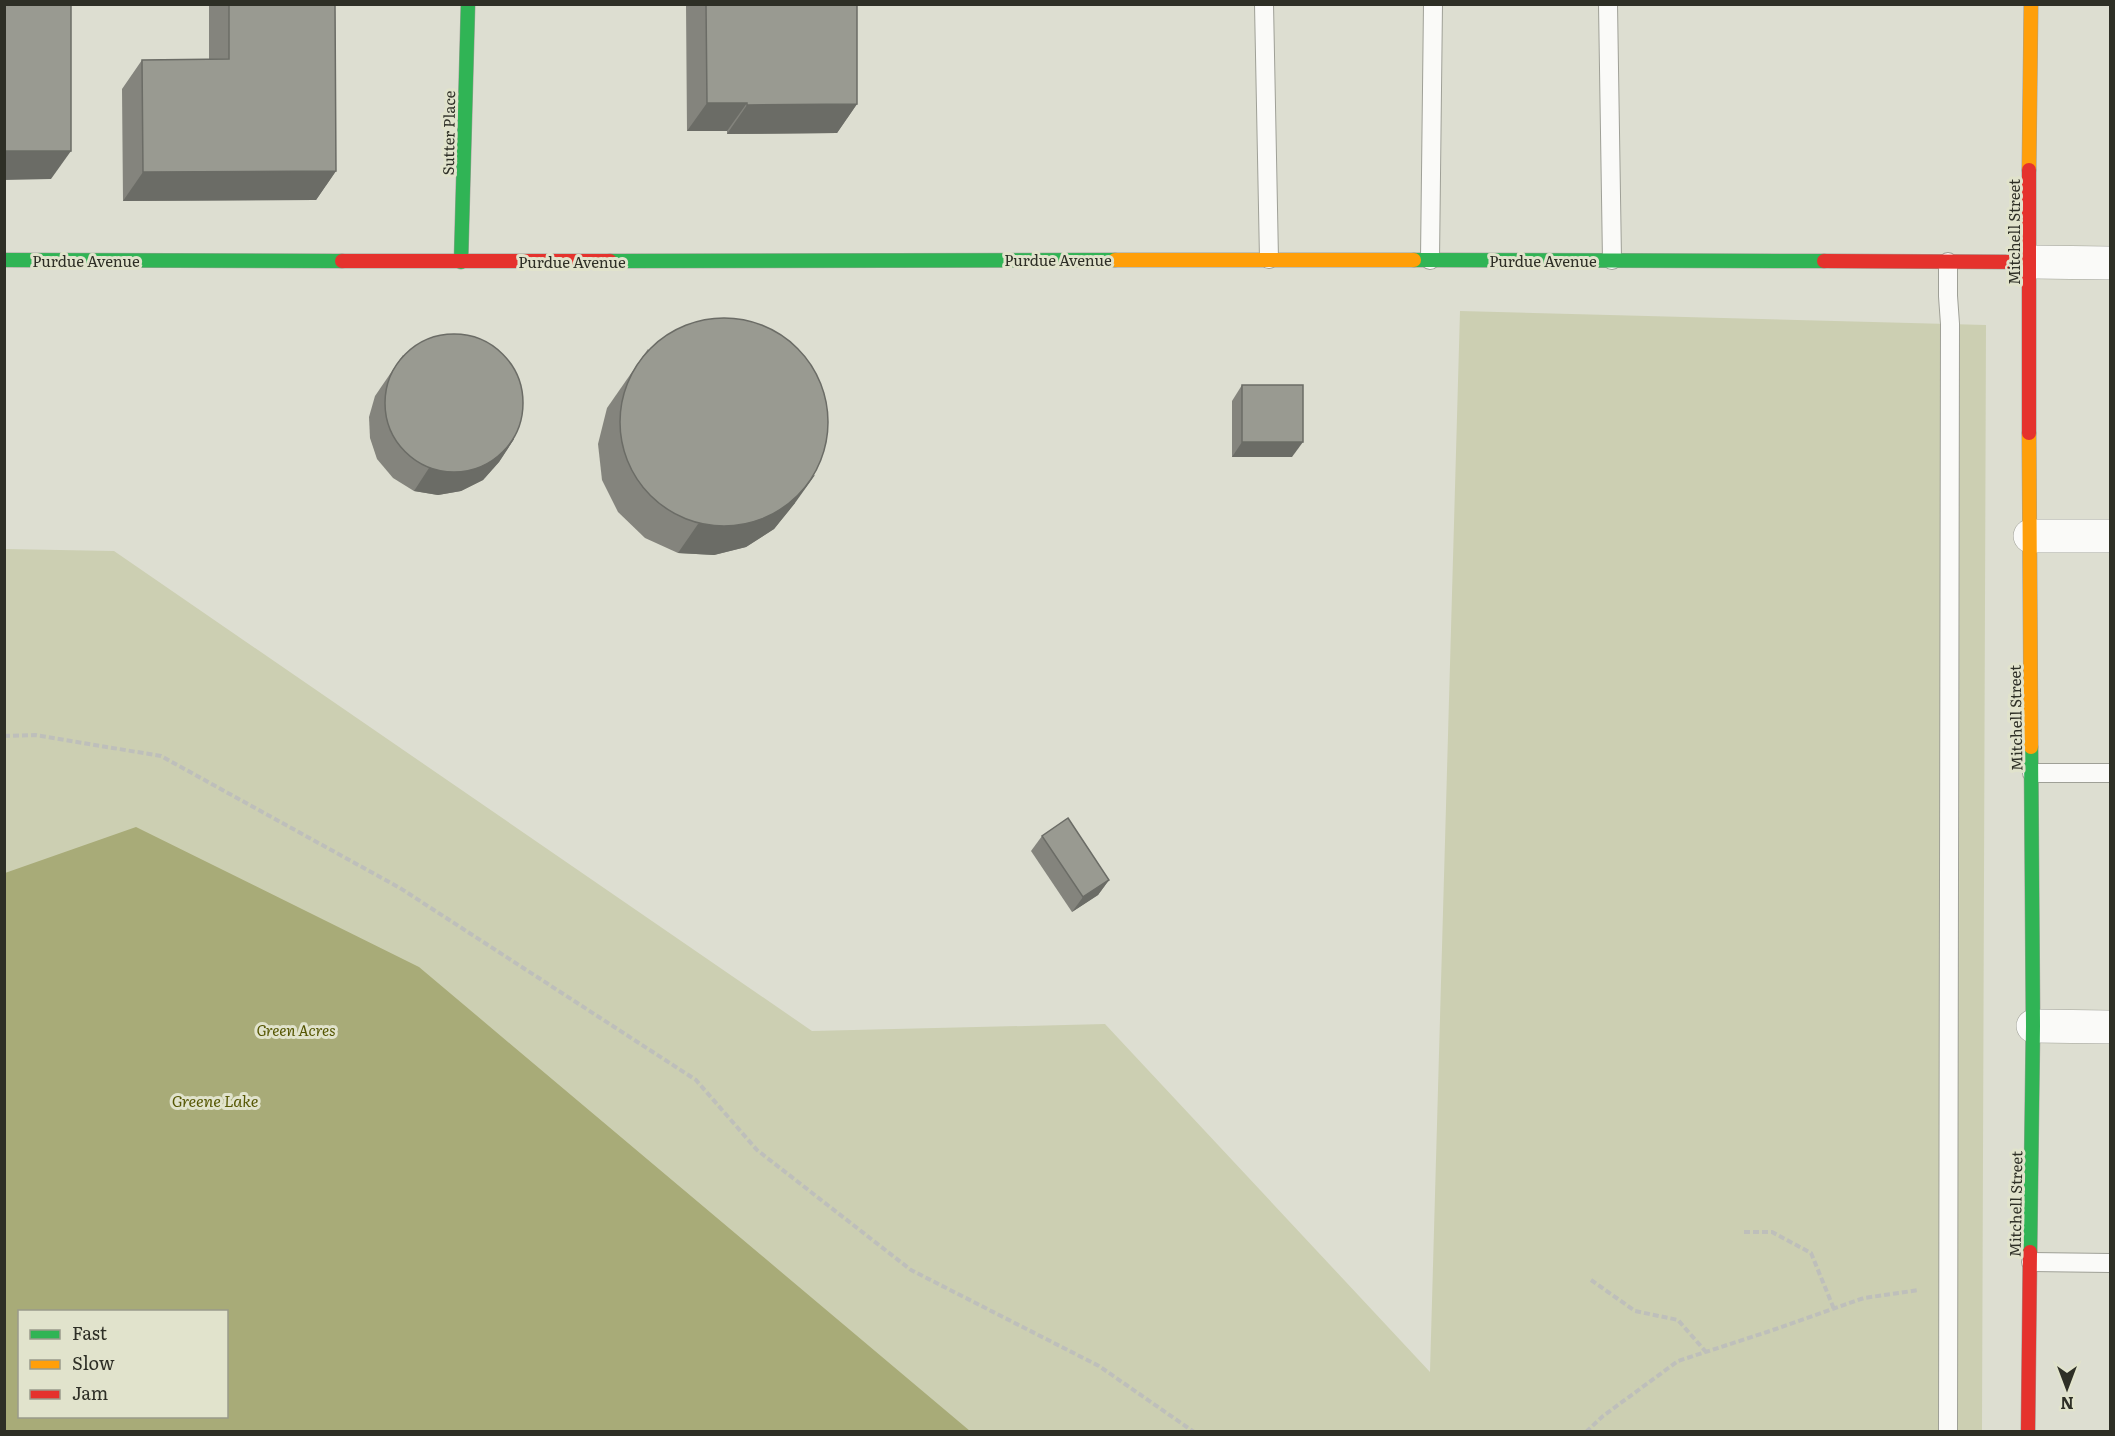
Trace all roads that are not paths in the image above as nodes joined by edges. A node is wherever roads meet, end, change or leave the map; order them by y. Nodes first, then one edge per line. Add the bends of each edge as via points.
1 (468, 4) edge
2 (1264, 4) edge
3 (1433, 4) edge
4 (1608, 4) edge
5 (2031, 4) edge
6 (1269, 259) junction
7 (4, 260) edge
8 (1430, 260) junction
9 (1612, 260) junction
10 (462, 262) junction
11 (1948, 262) junction
12 (2028, 262) junction
13 (2110, 263) edge
14 (2030, 536) junction
15 (2110, 536) edge
16 (2032, 773) junction
17 (2110, 773) edge
18 (2033, 1026) junction
19 (2110, 1027) edge
20 (2031, 1262) junction
21 (2110, 1263) edge
22 (1948, 1431) edge
23 (2028, 1431) edge

1 - 10 street, Sutter Place
2 - 6 lane
3 - 8 lane
4 - 9 lane
5 - 12 street, Mitchell Street
6 - 8 street, Purdue Avenue
6 - 10 street, Purdue Avenue
7 - 10 street, Purdue Avenue
8 - 9 street, Purdue Avenue
9 - 11 street, Purdue Avenue
11 - 12 street, Purdue Avenue
11 - 22 lane
12 - 13 street, Purdue Avenue
12 - 14 street, Mitchell Street
14 - 15 street
14 - 16 street, Mitchell Street
16 - 17 lane
16 - 18 street, Mitchell Street
18 - 19 street
18 - 20 street, Mitchell Street
20 - 21 lane
20 - 23 street, Mitchell Street

